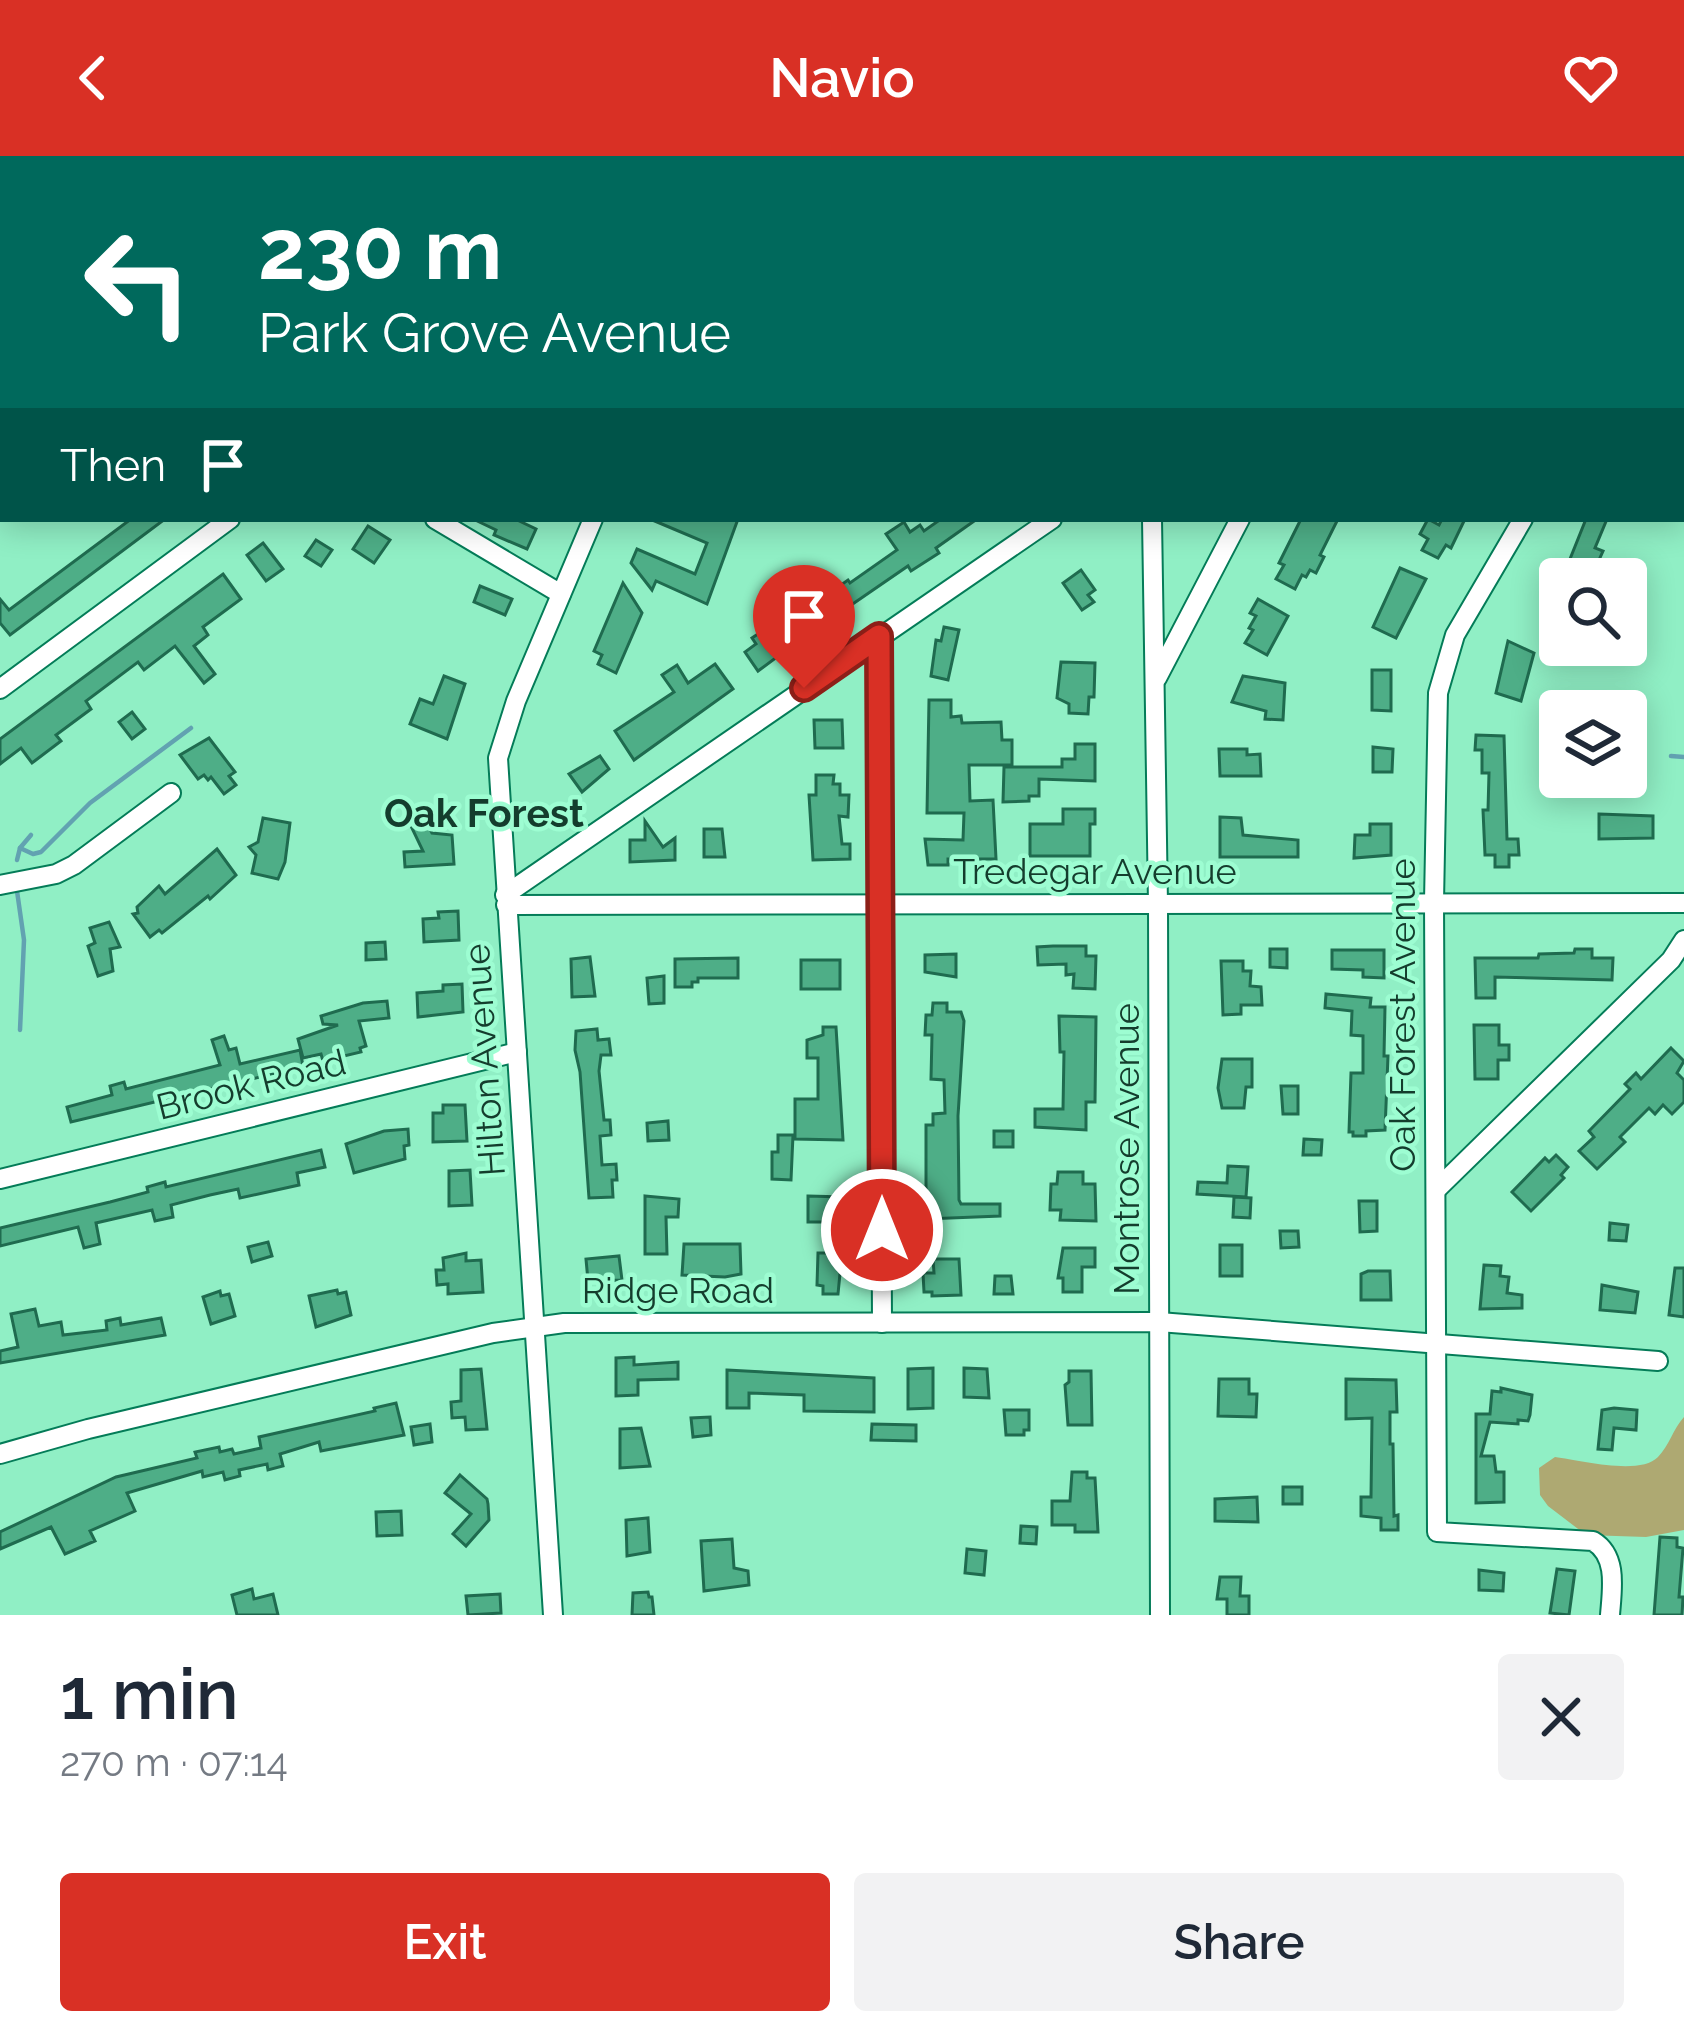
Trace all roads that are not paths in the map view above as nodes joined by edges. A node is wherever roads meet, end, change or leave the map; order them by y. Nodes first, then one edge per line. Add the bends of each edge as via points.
1 (226, 522) edge
2 (440, 522) edge
3 (591, 522) edge
4 (1048, 522) edge
5 (1151, 522) edge
6 (1238, 522) edge
7 (1521, 522) edge
8 (561, 594) junction
9 (879, 636) junction
10 (1155, 682) junction
11 (0, 689) edge
12 (171, 793) dead end
13 (0, 885) edge
14 (506, 900) junction
15 (1434, 902) junction
16 (1684, 903) edge
17 (1158, 904) junction
18 (880, 905) junction
19 (1684, 940) edge
20 (517, 1052) junction
21 (0, 1179) edge
22 (1436, 1190) junction
23 (1159, 1322) junction
24 (882, 1323) junction
25 (535, 1325) junction
26 (1437, 1343) junction
27 (1658, 1361) dead end
28 (0, 1454) edge
29 (553, 1615) edge
30 (1160, 1615) edge
31 (1610, 1615) edge

1 - 11 street
2 - 8 street
3 - 8 street, Hilton Avenue
4 - 9 street
5 - 10 street, Montrose Avenue
6 - 10 street, Montrose Avenue
7 - 15 street, Oak Forest Avenue via 1455,634 1441,678
8 - 14 street, Hilton Avenue via 499,758
9 - 14 street
9 - 18 street
10 - 17 street, Montrose Avenue
12 - 13 street via 74,865
14 - 18 street, Tredegar Avenue
14 - 20 street, Hilton Avenue
15 - 16 street, Tredegar Avenue
15 - 17 street, Tredegar Avenue
15 - 22 street, Oak Forest Avenue
17 - 18 street, Tredegar Avenue
17 - 23 street, Montrose Avenue
18 - 24 street
19 - 22 street
20 - 21 street, Brook Road
20 - 25 street, Hilton Avenue
22 - 26 street, Oak Forest Avenue
23 - 24 street, Ridge Road
23 - 26 street, Ridge Road
23 - 30 street, Montrose Avenue
24 - 25 street, Ridge Road
25 - 28 street, Ridge Road
25 - 29 street, Hilton Avenue
26 - 27 street, Ridge Road
26 - 31 street, Oak Forest Avenue via 1437,1532 1593,1541 1610,1558

